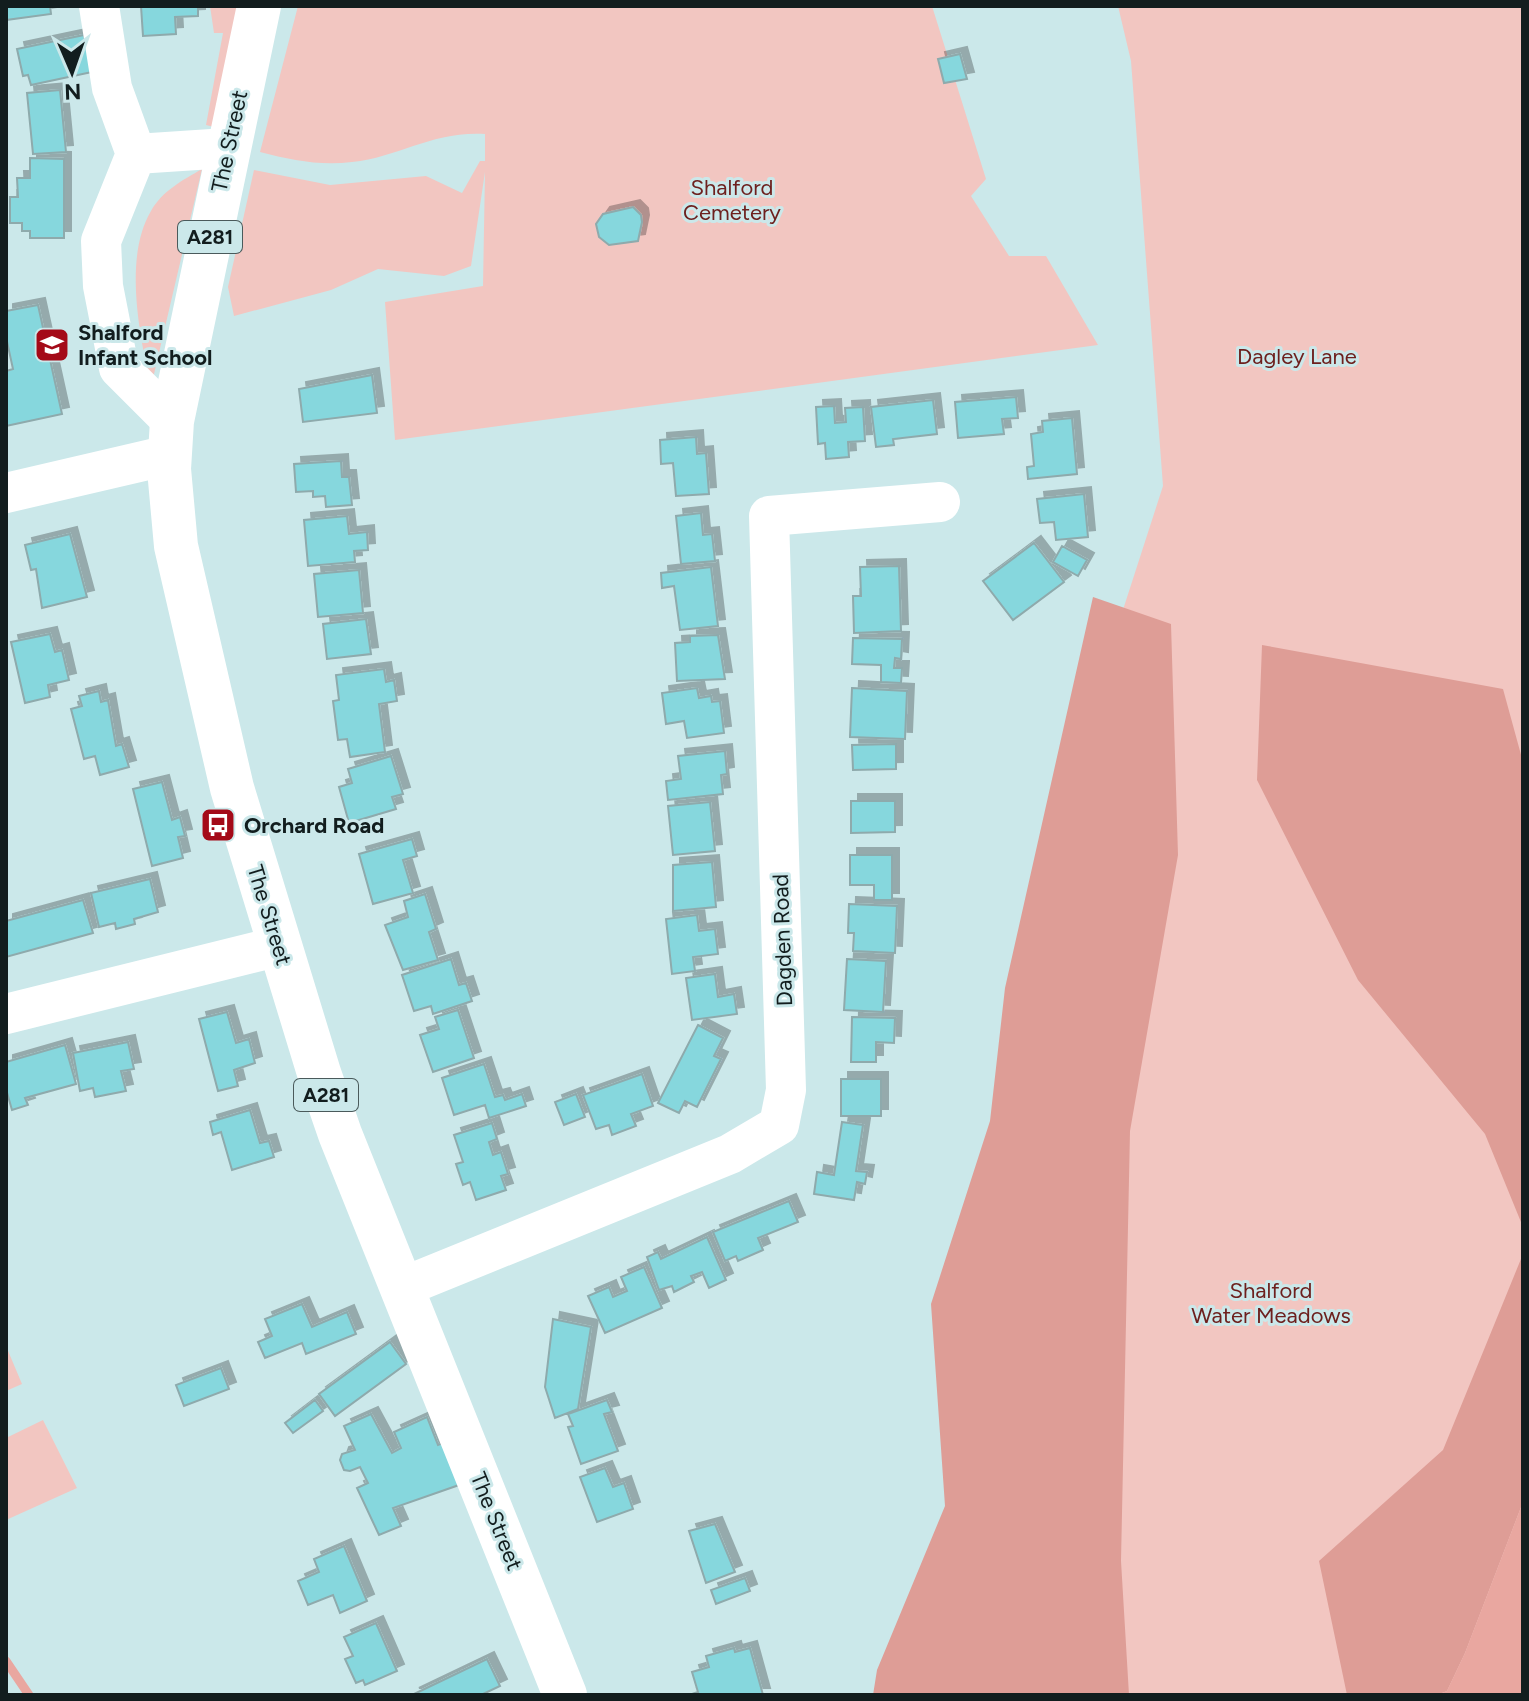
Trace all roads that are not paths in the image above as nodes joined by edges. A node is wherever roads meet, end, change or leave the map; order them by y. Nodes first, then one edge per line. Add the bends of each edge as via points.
1 (99, 6) edge
2 (259, 6) edge
3 (227, 148) junction
4 (136, 154) junction
5 (171, 438) junction
6 (6, 493) edge
7 (940, 502) dead end
8 (280, 946) junction
9 (6, 1014) edge
10 (403, 1287) junction
11 (565, 1695) edge

1 - 4 street via 112,88
2 - 3 main road, The Street / A281
3 - 4 street
3 - 5 main road, The Street / A281
4 - 5 street via 101,241 103,286 119,368
5 - 6 street
5 - 8 main road, The Street / A281 via 176,546 232,788
7 - 10 street, Dagden Road via 769,516 786,1090 779,1125 730,1154
8 - 9 street
8 - 10 main road, The Street / A281 via 330,1109
10 - 11 main road, The Street / A281

